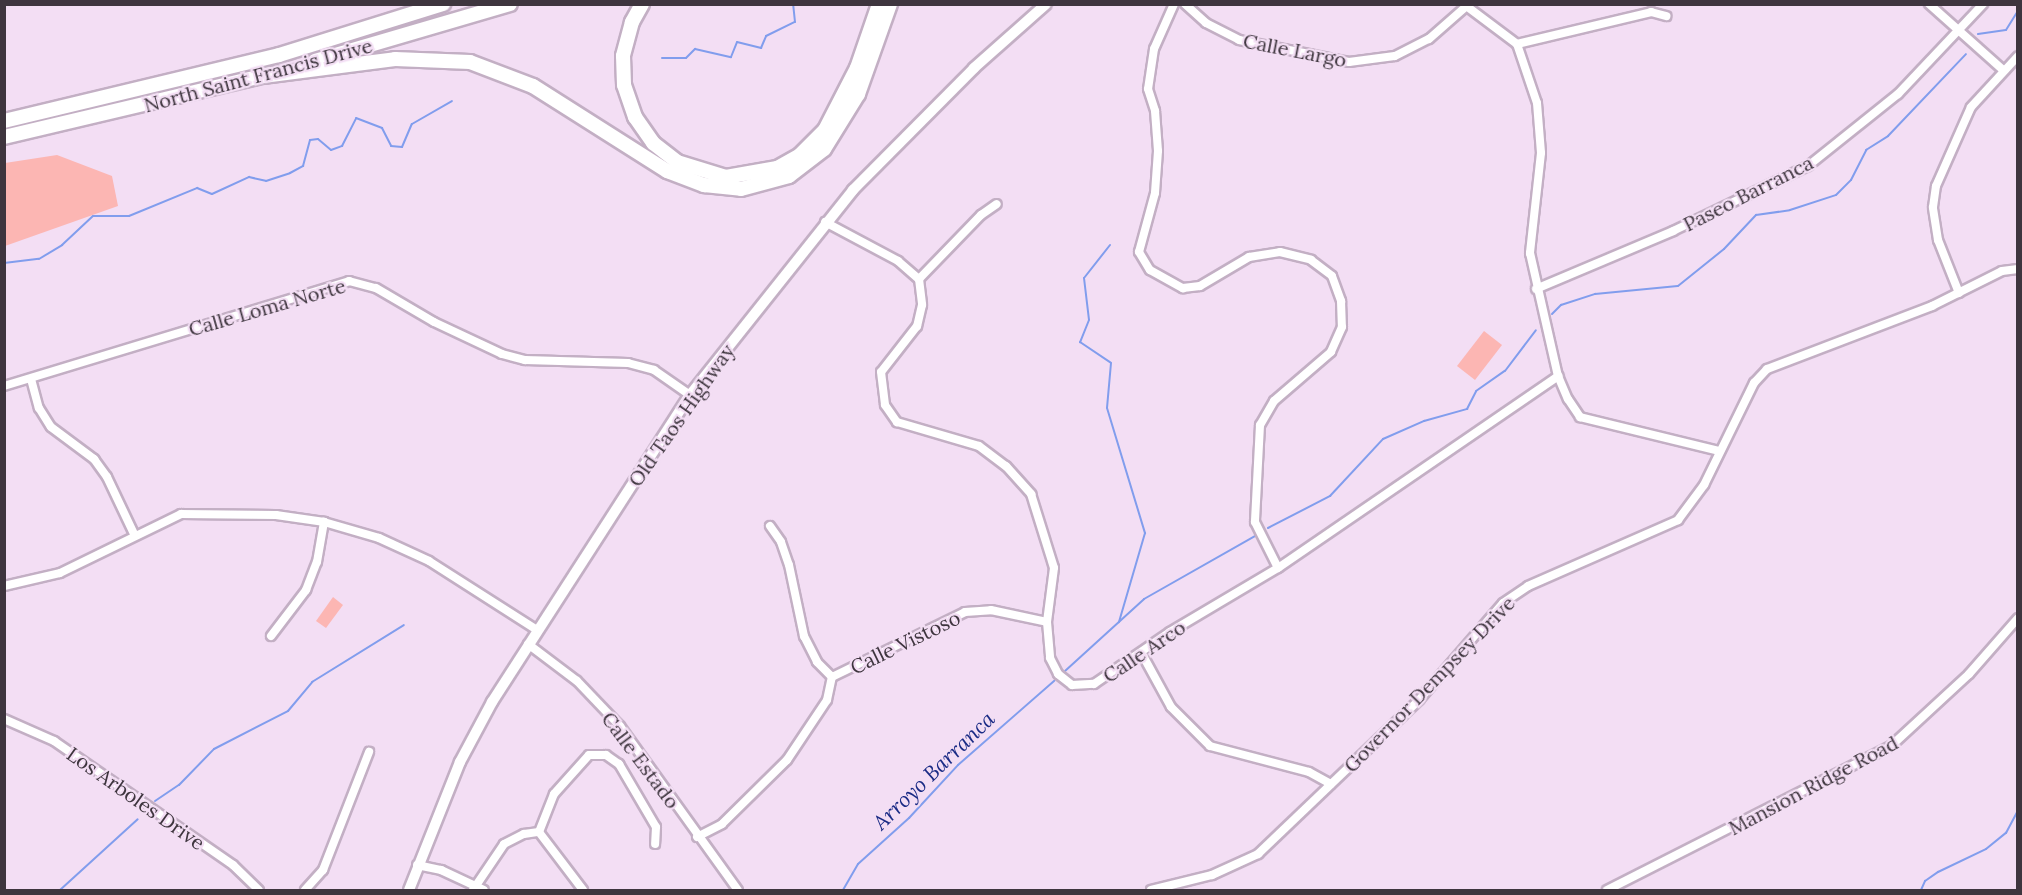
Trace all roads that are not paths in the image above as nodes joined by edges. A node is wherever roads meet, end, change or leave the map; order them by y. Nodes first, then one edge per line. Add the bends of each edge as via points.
1 (443, 4) edge
2 (510, 4) edge
3 (642, 4) edge
4 (879, 4) edge
5 (890, 4) edge
6 (1046, 4) edge
7 (1174, 4) edge
8 (1185, 4) edge
9 (1929, 4) edge
10 (1983, 4) edge
11 (1469, 6) edge
12 (1666, 16) dead end
13 (1958, 31) junction
14 (1517, 44) junction
15 (2018, 56) edge
16 (2003, 70) junction
17 (263, 76) junction
18 (4, 121) edge
19 (4, 137) edge
20 (997, 204) dead end
21 (825, 222) junction
22 (2018, 269) edge
23 (919, 279) junction
24 (1536, 289) junction
25 (1959, 292) junction
26 (1558, 376) junction
27 (31, 379) junction
28 (4, 386) edge
29 (690, 395) junction
30 (1719, 451) junction
31 (324, 522) junction
32 (770, 526) dead end
33 (135, 536) junction
34 (1278, 568) junction
35 (4, 586) edge
36 (2018, 618) edge
37 (1047, 622) junction
38 (537, 630) junction
39 (271, 636) dead end
40 (528, 644) junction
41 (1142, 654) junction
42 (832, 677) junction
43 (4, 719) edge
44 (369, 752) dead end
45 (1331, 784) junction
46 (540, 832) junction
47 (698, 837) junction
48 (655, 844) dead end
49 (417, 865) junction
50 (474, 888) edge
51 (259, 891) edge
52 (304, 891) edge
53 (409, 891) edge
54 (484, 891) edge
55 (584, 891) edge
56 (738, 891) edge
57 (1151, 891) edge
58 (1607, 891) edge

1 - 18 highway, North Saint Francis Drive via 279,55
2 - 17 highway, North Saint Francis Drive
3 - 4 highway via 632,22 623,56 624,85 634,117 653,143 677,162 726,177 777,168 800,155 825,130 857,68
5 - 17 highway via 858,94 824,149 789,176 741,189 704,186 667,171 533,86 470,62 403,58
6 - 21 street, Old Taos Highway via 974,68
7 - 34 street via 1153,59 1148,89 1155,111 1158,151 1155,193 1139,252 1150,270 1183,288 1200,286 1249,257 1280,252 1311,260 1332,276 1341,301 1342,327 1331,352 1274,401 1260,425 1255,522
8 - 11 street, Calle Largo via 1206,23 1239,40 1349,62 1395,56 1429,39
9 - 13 street
10 - 13 street, Paseo Barranca
11 - 14 street
12 - 14 street via 1651,12
13 - 16 street
13 - 24 street, Paseo Barranca via 1898,94 1808,166 1673,231
14 - 24 street via 1537,103 1541,153 1530,253
15 - 16 street
16 - 25 street via 1968,112 1934,193 1938,240
17 - 19 highway, North Saint Francis Drive
20 - 23 street via 981,215
21 - 23 street via 898,261
21 - 29 street, Old Taos Highway
22 - 25 street, Governor Dempsey Drive via 2002,272
23 - 37 street, Calle Arco via 922,305 917,326 880,372 885,405 897,422 979,446 1006,466 1031,494 1054,568
24 - 26 street
25 - 30 street, Governor Dempsey Drive via 1925,309 1767,369 1754,383
26 - 30 street via 1580,417
26 - 34 street, Calle Arco
27 - 28 street, Calle Loma Norte
27 - 29 street, Calle Loma Norte via 349,281 376,288 434,322 502,354 525,360 628,363 654,370
27 - 33 street via 39,408 51,427 94,459 107,477
29 - 38 street, Old Taos Highway
30 - 45 street, Governor Dempsey Drive via 1704,486 1678,520 1528,586 1503,603 1419,700
31 - 33 street via 276,515 181,514
31 - 38 street via 379,538 429,561
31 - 39 street via 317,562 306,590
32 - 42 street via 789,565 804,636 817,662
33 - 35 street via 60,573
34 - 41 street, Calle Arco via 1170,632
36 - 58 street, Mansion Ridge Road via 1964,679 1891,746
37 - 41 street, Calle Arco via 1050,658 1058,674 1072,685 1094,684
37 - 42 street, Calle Vistoso via 991,610 965,612
38 - 40 street, Old Taos Highway
40 - 47 street, Calle Estado via 577,681 620,726
40 - 49 street, Old Taos Highway via 460,762
41 - 45 street via 1171,707 1210,746 1309,772
42 - 47 street, Calle Vistoso via 827,700 787,760 722,824
43 - 51 street, Los Arboles Drive via 54,741 233,865
44 - 52 street via 322,870
45 - 57 street, Governor Dempsey Drive via 1258,854 1212,875
46 - 48 street via 554,794 575,767 589,755 606,755 619,764 649,812 656,827
46 - 50 street via 524,834 504,844
46 - 55 street
47 - 56 street, Calle Estado
49 - 50 street
49 - 53 street, Old Taos Highway
50 - 54 street

